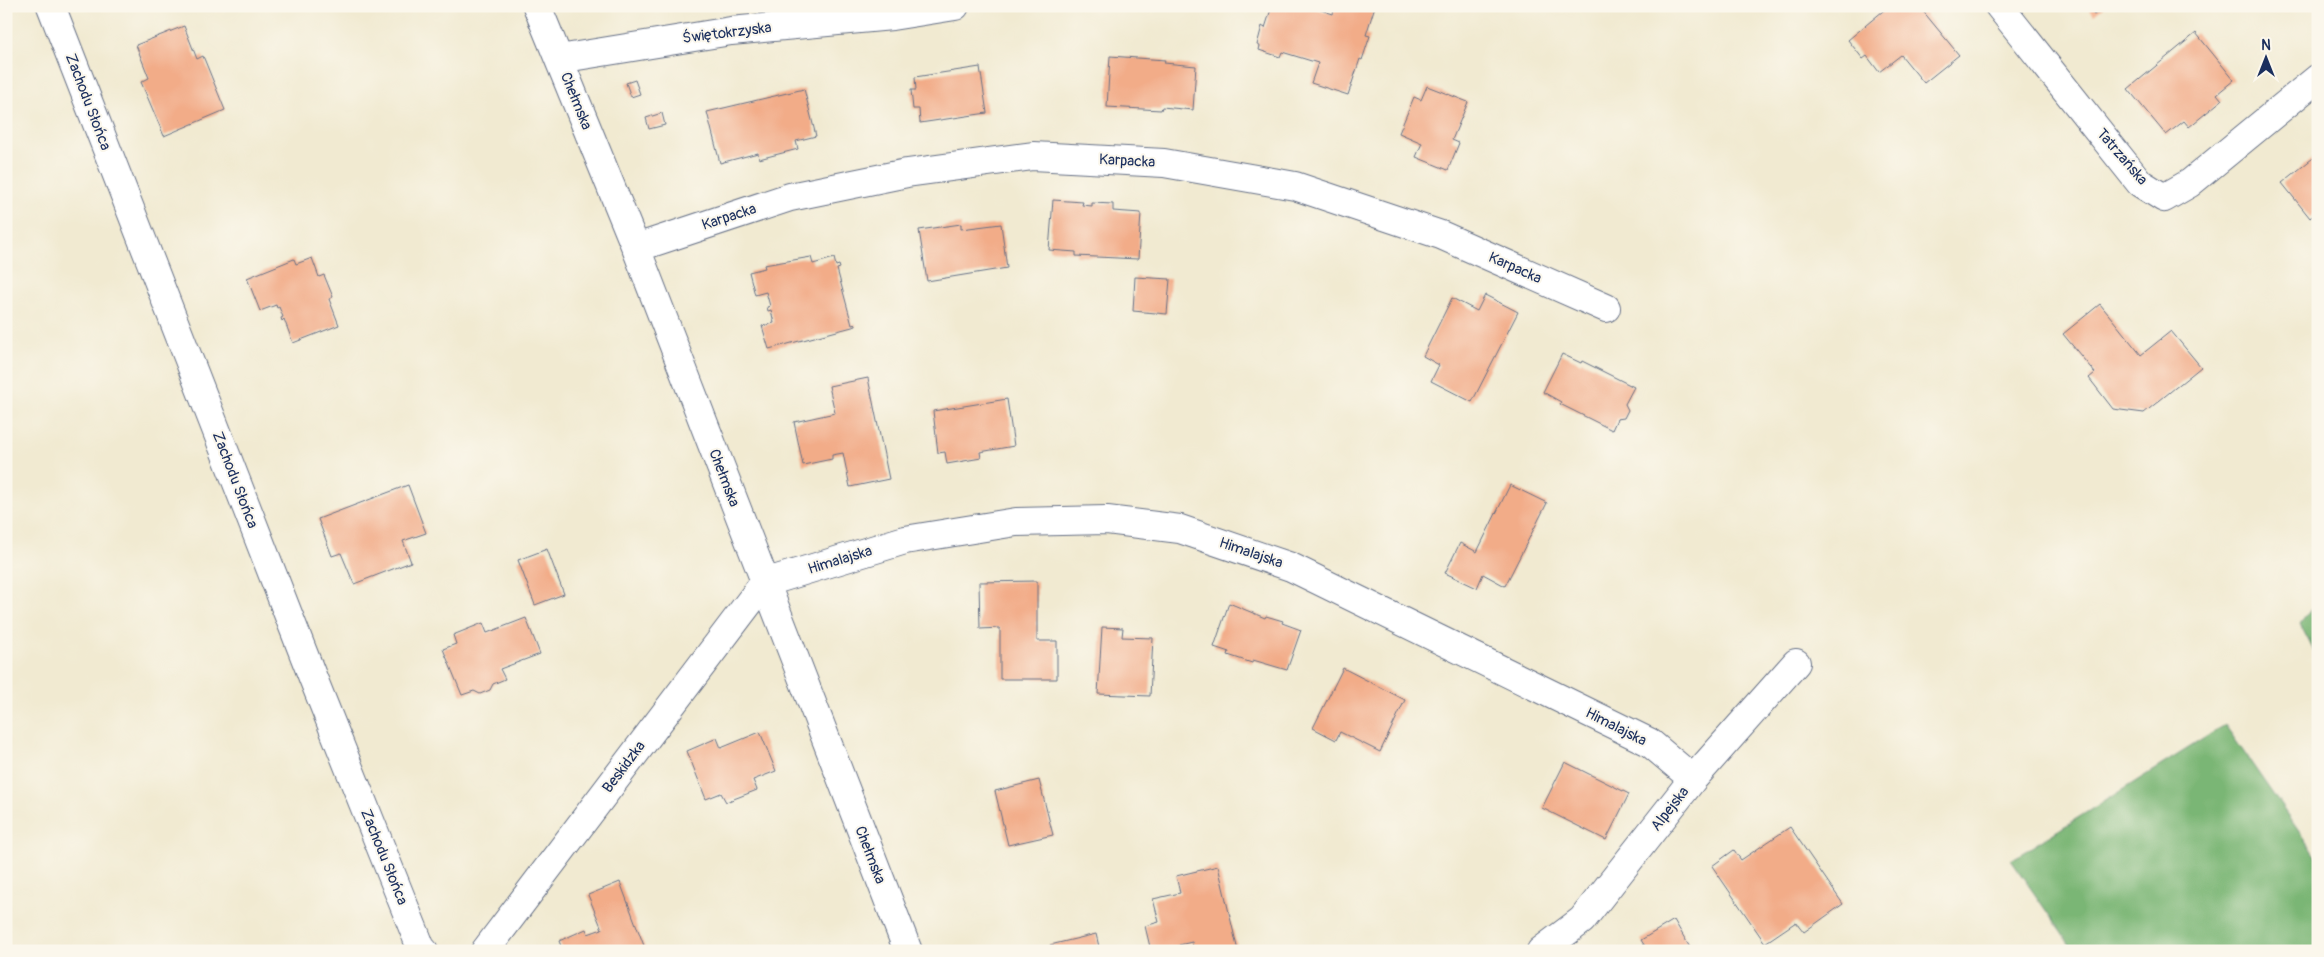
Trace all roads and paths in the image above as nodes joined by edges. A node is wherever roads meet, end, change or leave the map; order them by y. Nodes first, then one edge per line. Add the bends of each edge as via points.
1 (51, 6) edge
2 (537, 6) edge
3 (955, 6) edge
4 (1999, 6) edge
5 (559, 59) junction
6 (2318, 78) edge
7 (636, 248) junction
8 (1606, 308) dead end
9 (764, 583) junction
10 (1796, 663) dead end
11 (1693, 779) junction
12 (424, 951) edge
13 (485, 951) edge
14 (908, 951) edge
15 (1541, 951) edge

1 - 12 street, Zachodu Słońca via 312,678
2 - 5 street, Chełmska
3 - 5 street, Świętokrzyska via 892,16 731,31
4 - 6 street, Tatrzańska via 2140,183 2164,198 2190,183
5 - 7 street, Chełmska
7 - 8 street, Karpacka via 790,197 907,173 1033,156 1164,163 1294,186 1441,236
7 - 9 street, Chełmska
9 - 11 street, Himalajska via 904,540 1016,522 1107,520 1180,529 1291,567 1649,742
9 - 13 street, Beskidzka
9 - 14 street, Chełmska
10 - 11 street, Alpejska
11 - 15 street, Alpejska via 1582,920

